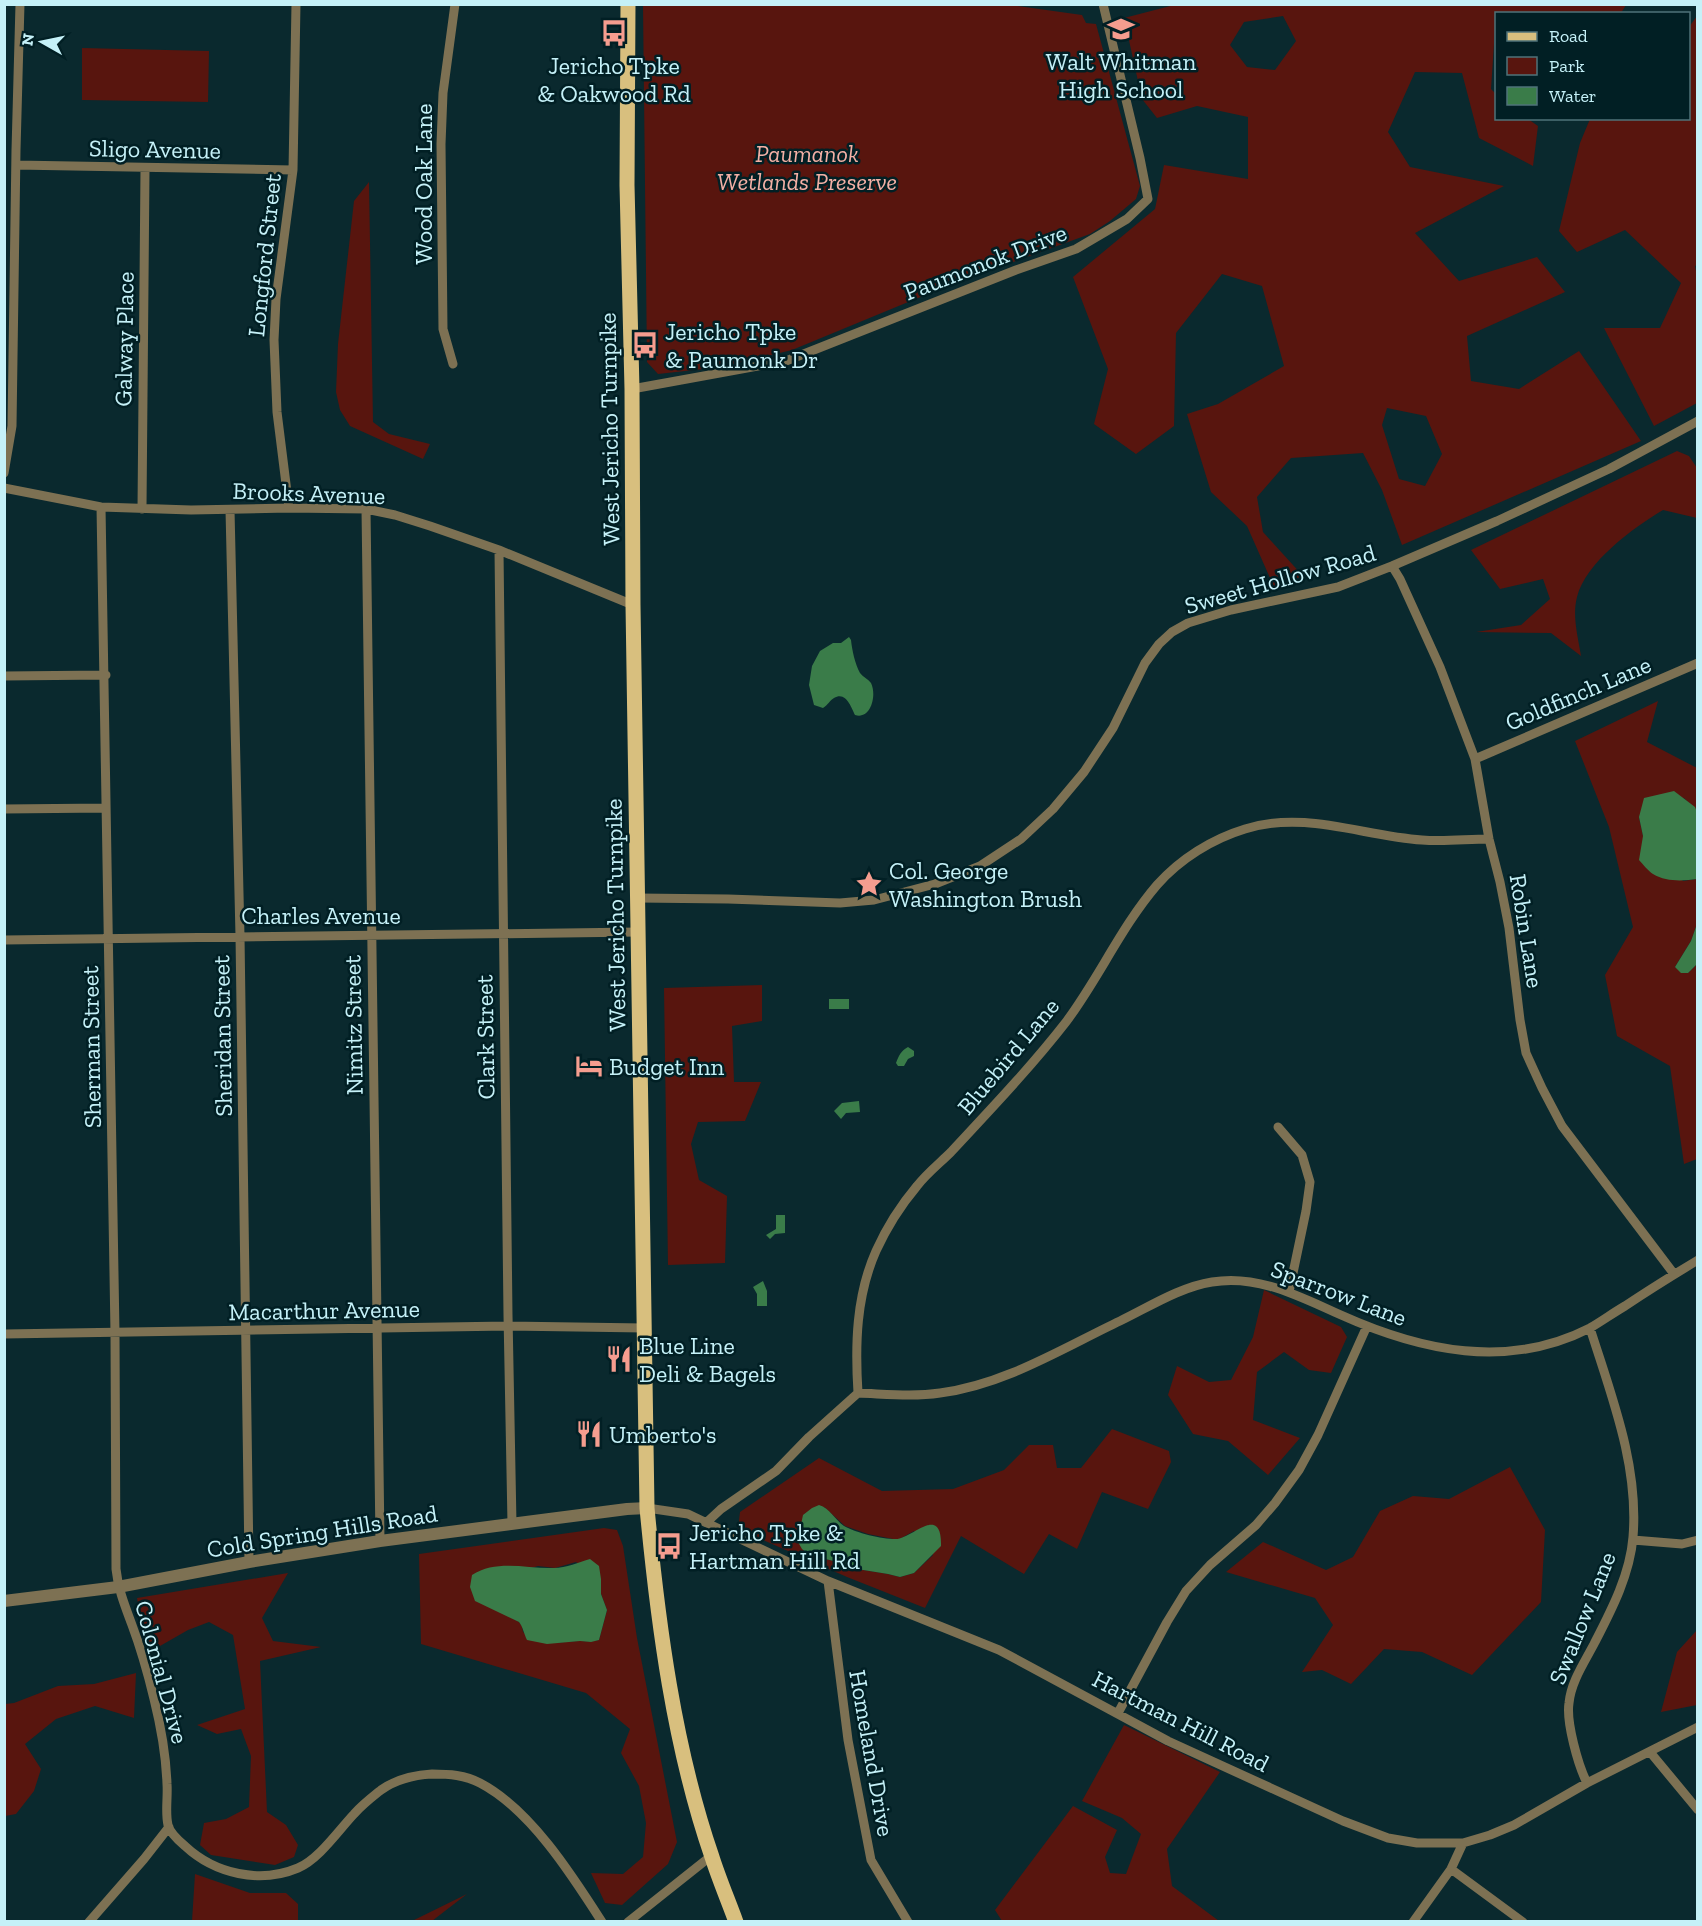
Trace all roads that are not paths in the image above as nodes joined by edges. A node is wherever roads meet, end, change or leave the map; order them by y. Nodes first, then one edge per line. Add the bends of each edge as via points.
1 (20, 4) edge
2 (296, 4) edge
3 (455, 4) edge
4 (628, 4) edge
5 (1103, 4) edge
6 (16, 165) junction
7 (146, 169) junction
8 (293, 170) junction
9 (453, 364) dead end
10 (632, 389) junction
11 (1698, 421) edge
12 (4, 473) edge
13 (4, 488) edge
14 (101, 507) junction
15 (289, 508) junction
16 (142, 509) junction
17 (366, 509) junction
18 (230, 510) junction
19 (499, 550) junction
20 (1392, 566) junction
21 (633, 606) junction
22 (1698, 663) edge
23 (105, 675) junction
24 (4, 676) edge
25 (1474, 759) junction
26 (106, 808) junction
27 (4, 809) edge
28 (1489, 839) junction
29 (638, 898) junction
30 (638, 932) junction
31 (371, 934) junction
32 (504, 934) junction
33 (240, 936) junction
34 (109, 938) junction
35 (4, 940) edge
36 (1278, 1127) dead end
37 (1698, 1260) edge
38 (1674, 1274) junction
39 (1289, 1292) junction
40 (508, 1326) junction
41 (1367, 1326) junction
42 (377, 1328) junction
43 (644, 1328) junction
44 (1590, 1328) junction
45 (246, 1331) junction
46 (115, 1333) junction
47 (4, 1334) edge
48 (858, 1394) junction
49 (646, 1508) junction
50 (707, 1522) junction
51 (512, 1524) junction
52 (1633, 1540) junction
53 (1698, 1540) edge
54 (380, 1541) junction
55 (249, 1562) junction
56 (828, 1581) junction
57 (118, 1587) junction
58 (4, 1600) edge
59 (1118, 1713) junction
60 (1698, 1727) edge
61 (1650, 1752) junction
62 (1587, 1783) junction
63 (1698, 1810) edge
64 (169, 1827) junction
65 (1463, 1843) junction
66 (711, 1856) junction
67 (1451, 1869) junction
68 (89, 1922) edge
69 (602, 1922) edge
70 (628, 1922) edge
71 (736, 1922) edge
72 (908, 1922) edge
73 (1413, 1922) edge
74 (1523, 1922) edge

1 - 6 street
2 - 8 street, Longford Street
3 - 9 street, Wood Oak Lane via 443,93 441,144 443,328
4 - 10 main road, West Jericho Turnpike
5 - 10 street, Paumonok Drive via 1148,200 1126,219 1076,249 786,361
6 - 7 street, Sligo Avenue
6 - 12 street via 12,426
7 - 8 street, Sligo Avenue
7 - 16 street, Galway Place
8 - 15 street, Longford Street via 274,340
10 - 21 main road, West Jericho Turnpike
11 - 20 street, Sweet Hollow Road via 1599,474
13 - 14 street, Brooks Avenue
14 - 16 street, Brooks Avenue
14 - 23 street, Sherman Street
15 - 17 street, Brooks Avenue
15 - 18 street, Brooks Avenue
16 - 18 street, Brooks Avenue
17 - 19 street, Brooks Avenue
17 - 31 street, Nimitz Street
18 - 33 street, Sheridan Street
19 - 21 street, Brooks Avenue
19 - 32 street, Clark Street
20 - 25 street, Robin Lane via 1440,667
20 - 29 street, Sweet Hollow Road via 1338,587 1231,609 1172,632 1145,663 1113,728 1084,772 1022,838 980,866 935,884 874,900 840,903
21 - 29 main road, West Jericho Turnpike
22 - 25 street, Goldfinch Lane
23 - 24 street
23 - 26 street, Sherman Street
25 - 28 street, Robin Lane
26 - 27 street
26 - 34 street, Sherman Street
28 - 38 street, Robin Lane via 1509,928 1526,1053 1562,1125
28 - 48 street, Bluebird Lane via 1422,840 1329,824 1270,823 1207,844 1178,865 1157,885 1131,921 1066,1021 917,1186 892,1221 864,1288 857,1326
29 - 30 main road, West Jericho Turnpike
30 - 32 street, Charles Avenue
30 - 43 main road, West Jericho Turnpike
31 - 32 street, Charles Avenue
31 - 33 street, Charles Avenue
31 - 42 street, Nimitz Street
32 - 40 street, Clark Street
33 - 34 street, Charles Avenue
33 - 45 street, Sheridan Street
34 - 35 street, Charles Avenue
34 - 46 street, Sherman Street
36 - 39 street via 1302,1155 1310,1182
37 - 38 street, Sparrow Lane
38 - 44 street, Sparrow Lane
39 - 41 street, Sparrow Lane
39 - 48 street, Sparrow Lane via 1247,1281 1208,1282 978,1384 931,1394
40 - 42 street, Macarthur Avenue
40 - 43 street, Macarthur Avenue
40 - 51 street, Clark Street
41 - 44 street, Sparrow Lane via 1428,1346 1488,1352 1552,1343
41 - 59 street via 1299,1470 1256,1525 1186,1591
42 - 45 street, Macarthur Avenue
42 - 54 street, Nimitz Street
43 - 49 main road, West Jericho Turnpike
44 - 52 street, Swallow Lane via 1625,1443 1634,1511
45 - 46 street, Macarthur Avenue
45 - 55 street, Sheridan Street
46 - 47 street, Macarthur Avenue
46 - 57 street, Sherman Street
48 - 50 street via 776,1472
49 - 50 street, Hartman Hill Road via 688,1514
49 - 51 street, Cold Spring Hills Road
49 - 66 main road, West Jericho Turnpike via 670,1689
50 - 56 street, Hartman Hill Road
51 - 54 street, Cold Spring Hills Road
52 - 53 street via 1682,1544
52 - 62 street, Swallow Lane via 1624,1579 1576,1677 1568,1704 1577,1759
54 - 55 street, Cold Spring Hills Road
55 - 57 street, Cold Spring Hills Road
56 - 59 street, Hartman Hill Road via 999,1650
56 - 72 street, Homeland Drive via 848,1740 871,1860
57 - 58 street, Cold Spring Hills Road
57 - 64 street, Colonial Drive via 162,1732
59 - 65 street, Hartman Hill Road via 1168,1741 1388,1838 1417,1843
60 - 61 street, Hartman Hill Road
61 - 62 street, Hartman Hill Road
61 - 63 street
62 - 65 street, Hartman Hill Road via 1514,1825
64 - 68 street
64 - 69 street via 179,1841 219,1868 244,1875 273,1875 300,1867 320,1852 384,1788 406,1778 453,1774 479,1782 523,1814 576,1881
65 - 67 street
66 - 70 street
66 - 71 main road, West Jericho Turnpike
67 - 73 street
67 - 74 street

